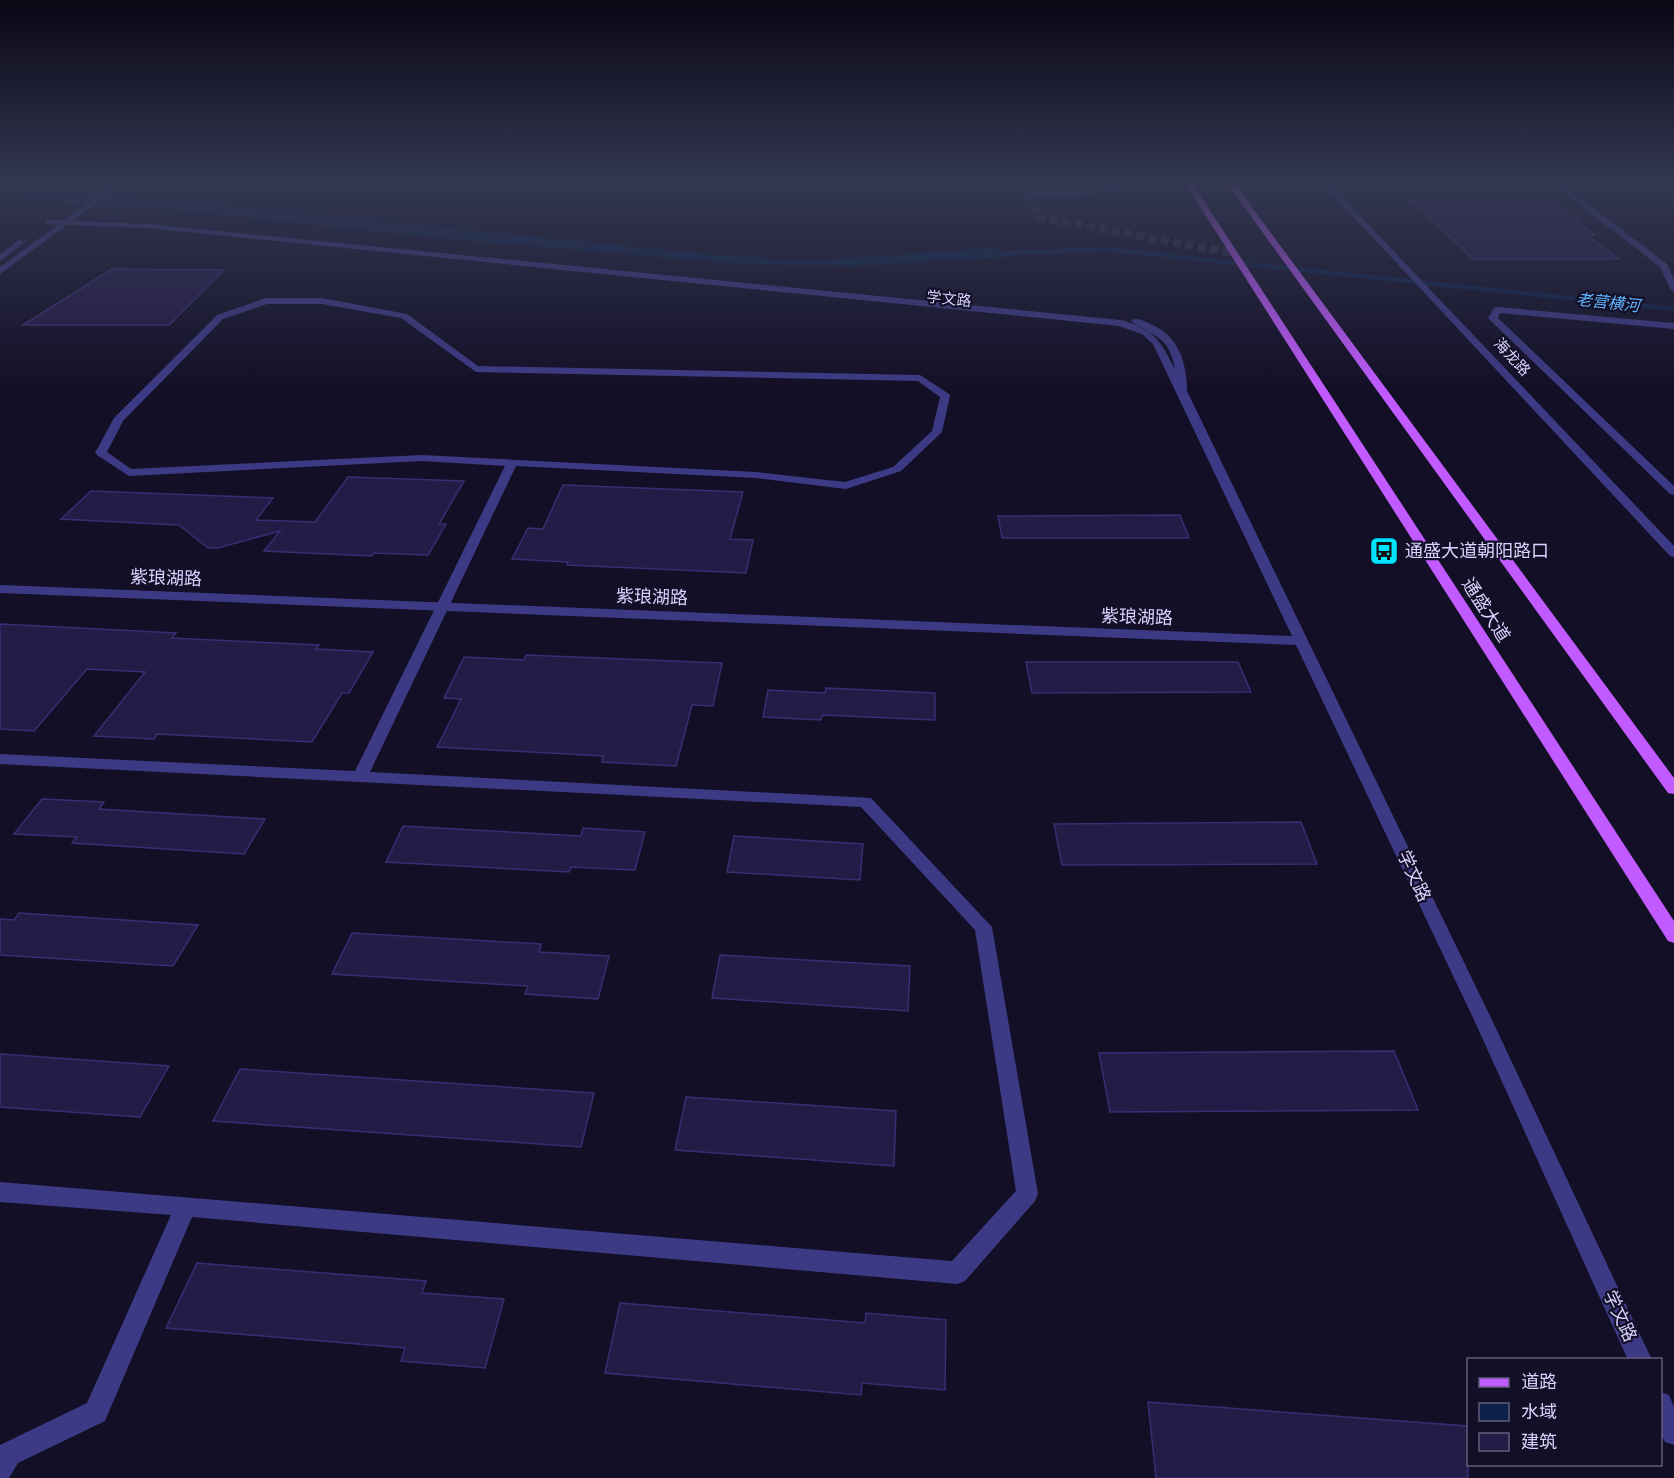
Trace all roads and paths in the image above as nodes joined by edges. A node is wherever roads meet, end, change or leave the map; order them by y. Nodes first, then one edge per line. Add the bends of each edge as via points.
1 (27, 252) edge
2 (402, 252) edge
3 (1233, 252) edge
4 (1281, 252) edge
5 (1392, 252) edge
6 (1650, 252) edge
7 (1669, 266) edge
8 (0, 272) edge
9 (1674, 289) edge
10 (1674, 326) edge
11 (513, 462) junction
12 (1674, 492) edge
13 (1674, 553) edge
14 (0, 589) edge
15 (442, 607) junction
16 (1302, 641) junction
17 (0, 759) edge
18 (360, 777) junction
19 (1674, 789) edge
20 (1674, 936) edge
21 (0, 1192) edge
22 (186, 1206) junction
23 (1640, 1358) edge
24 (1662, 1408) edge
25 (1674, 1433) edge
26 (0, 1469) edge

1 - 8 street
2 - 16 street, 学文路 via 1121,323 1145,332 1157,343 1183,394
3 - 20 main road, 通盛大道
4 - 19 main road
5 - 13 street, 海龙路
6 - 7 street
7 - 9 street
10 - 12 street via 1497,310 1493,318
11 - 11 street via 756,475 846,486 897,469 937,432 945,396 920,378 476,369 404,316 322,302 266,302 220,317 118,420 101,453 129,473 422,458
11 - 15 street
14 - 15 street, 紫琅湖路
15 - 16 street, 紫琅湖路
15 - 18 street
16 - 23 street, 学文路
17 - 18 street
18 - 22 street via 865,802 983,927 1026,1194 957,1273
21 - 22 street
22 - 26 street via 96,1412 9,1454
24 - 25 street

